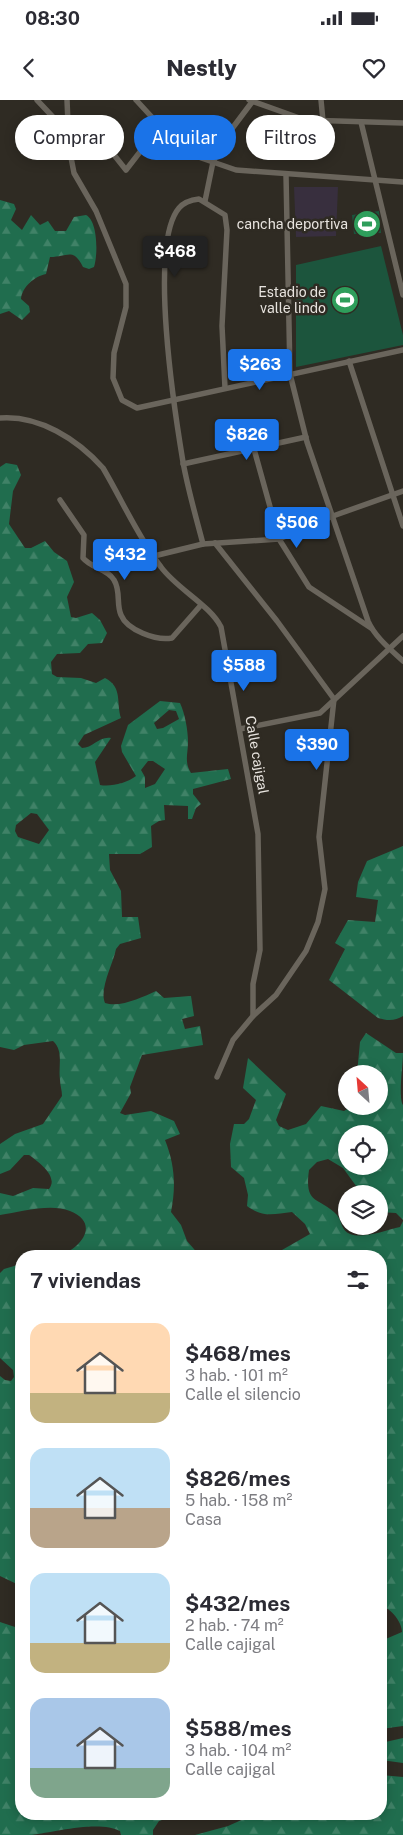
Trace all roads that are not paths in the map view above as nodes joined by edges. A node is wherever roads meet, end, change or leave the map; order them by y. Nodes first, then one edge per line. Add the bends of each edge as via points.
1 (37, 100) edge
2 (67, 100) edge
3 (136, 100) edge
4 (321, 100) edge
5 (250, 101) edge
6 (51, 115) edge
7 (67, 115) edge
8 (150, 115) edge
9 (291, 115) edge
10 (322, 115) edge
11 (335, 121) edge
12 (361, 122) junction
13 (403, 123) edge
14 (72, 160) edge
15 (118, 160) edge
16 (134, 160) edge
17 (206, 160) edge
18 (212, 162) junction
19 (286, 175) junction
20 (376, 180) junction
21 (403, 182) edge
22 (205, 200) junction
23 (403, 295) edge
24 (403, 350) edge
25 (349, 361) junction
26 (290, 374) junction
27 (225, 388) junction
28 (174, 399) junction
29 (0, 418) edge
30 (306, 437) junction
31 (254, 449) junction
32 (183, 464) junction
33 (403, 491) edge
34 (393, 494) junction
35 (60, 500) dead end
36 (333, 516) junction
37 (403, 526) edge
38 (279, 539) junction
39 (202, 544) junction
40 (215, 544) junction
41 (154, 556) junction
42 (201, 605) junction
43 (371, 628) junction
44 (403, 636) edge
45 (388, 648) junction
46 (403, 661) edge
47 (334, 699) junction
48 (240, 729) junction
49 (253, 1016) junction
50 (217, 1077) dead end

1 - 6 street
2 - 7 street
3 - 8 street
4 - 10 street
5 - 9 street
5 - 18 street
11 - 12 street
12 - 13 street
12 - 20 street
14 - 28 street via 74,173 96,211 126,284 126,307 114,353 113,378 122,400 137,408
15 - 16 street via 126,170
17 - 18 street
18 - 19 street via 236,170
18 - 22 street
19 - 20 street
19 - 26 street
20 - 21 street
20 - 23 street
22 - 27 street via 225,215 227,230 222,326
22 - 28 street via 188,201 178,209 166,240 164,306
24 - 25 street
25 - 26 street
25 - 34 street
26 - 27 street
26 - 30 street
27 - 28 street
28 - 32 street
29 - 41 street, Calle cajigal via 18,417 43,424 95,458
30 - 31 street
30 - 36 street
31 - 32 street
31 - 38 street
32 - 39 street
33 - 34 street
34 - 36 street
34 - 37 street
35 - 42 street via 84,535 83,558 114,579 120,613 129,626 156,637 172,638
36 - 38 street
36 - 43 street
38 - 40 street
38 - 43 street via 309,587
39 - 40 street
39 - 41 street
40 - 47 street
41 - 42 street, Calle cajigal via 175,584
42 - 48 street, Calle cajigal via 217,618 221,627
43 - 45 street
44 - 45 street
45 - 46 street
45 - 47 street
47 - 48 street via 320,713
47 - 49 street via 319,837 325,889 318,922 306,952 276,996
48 - 49 street, Calle cajigal via 258,834 260,950 253,984
49 - 50 street via 233,1040

